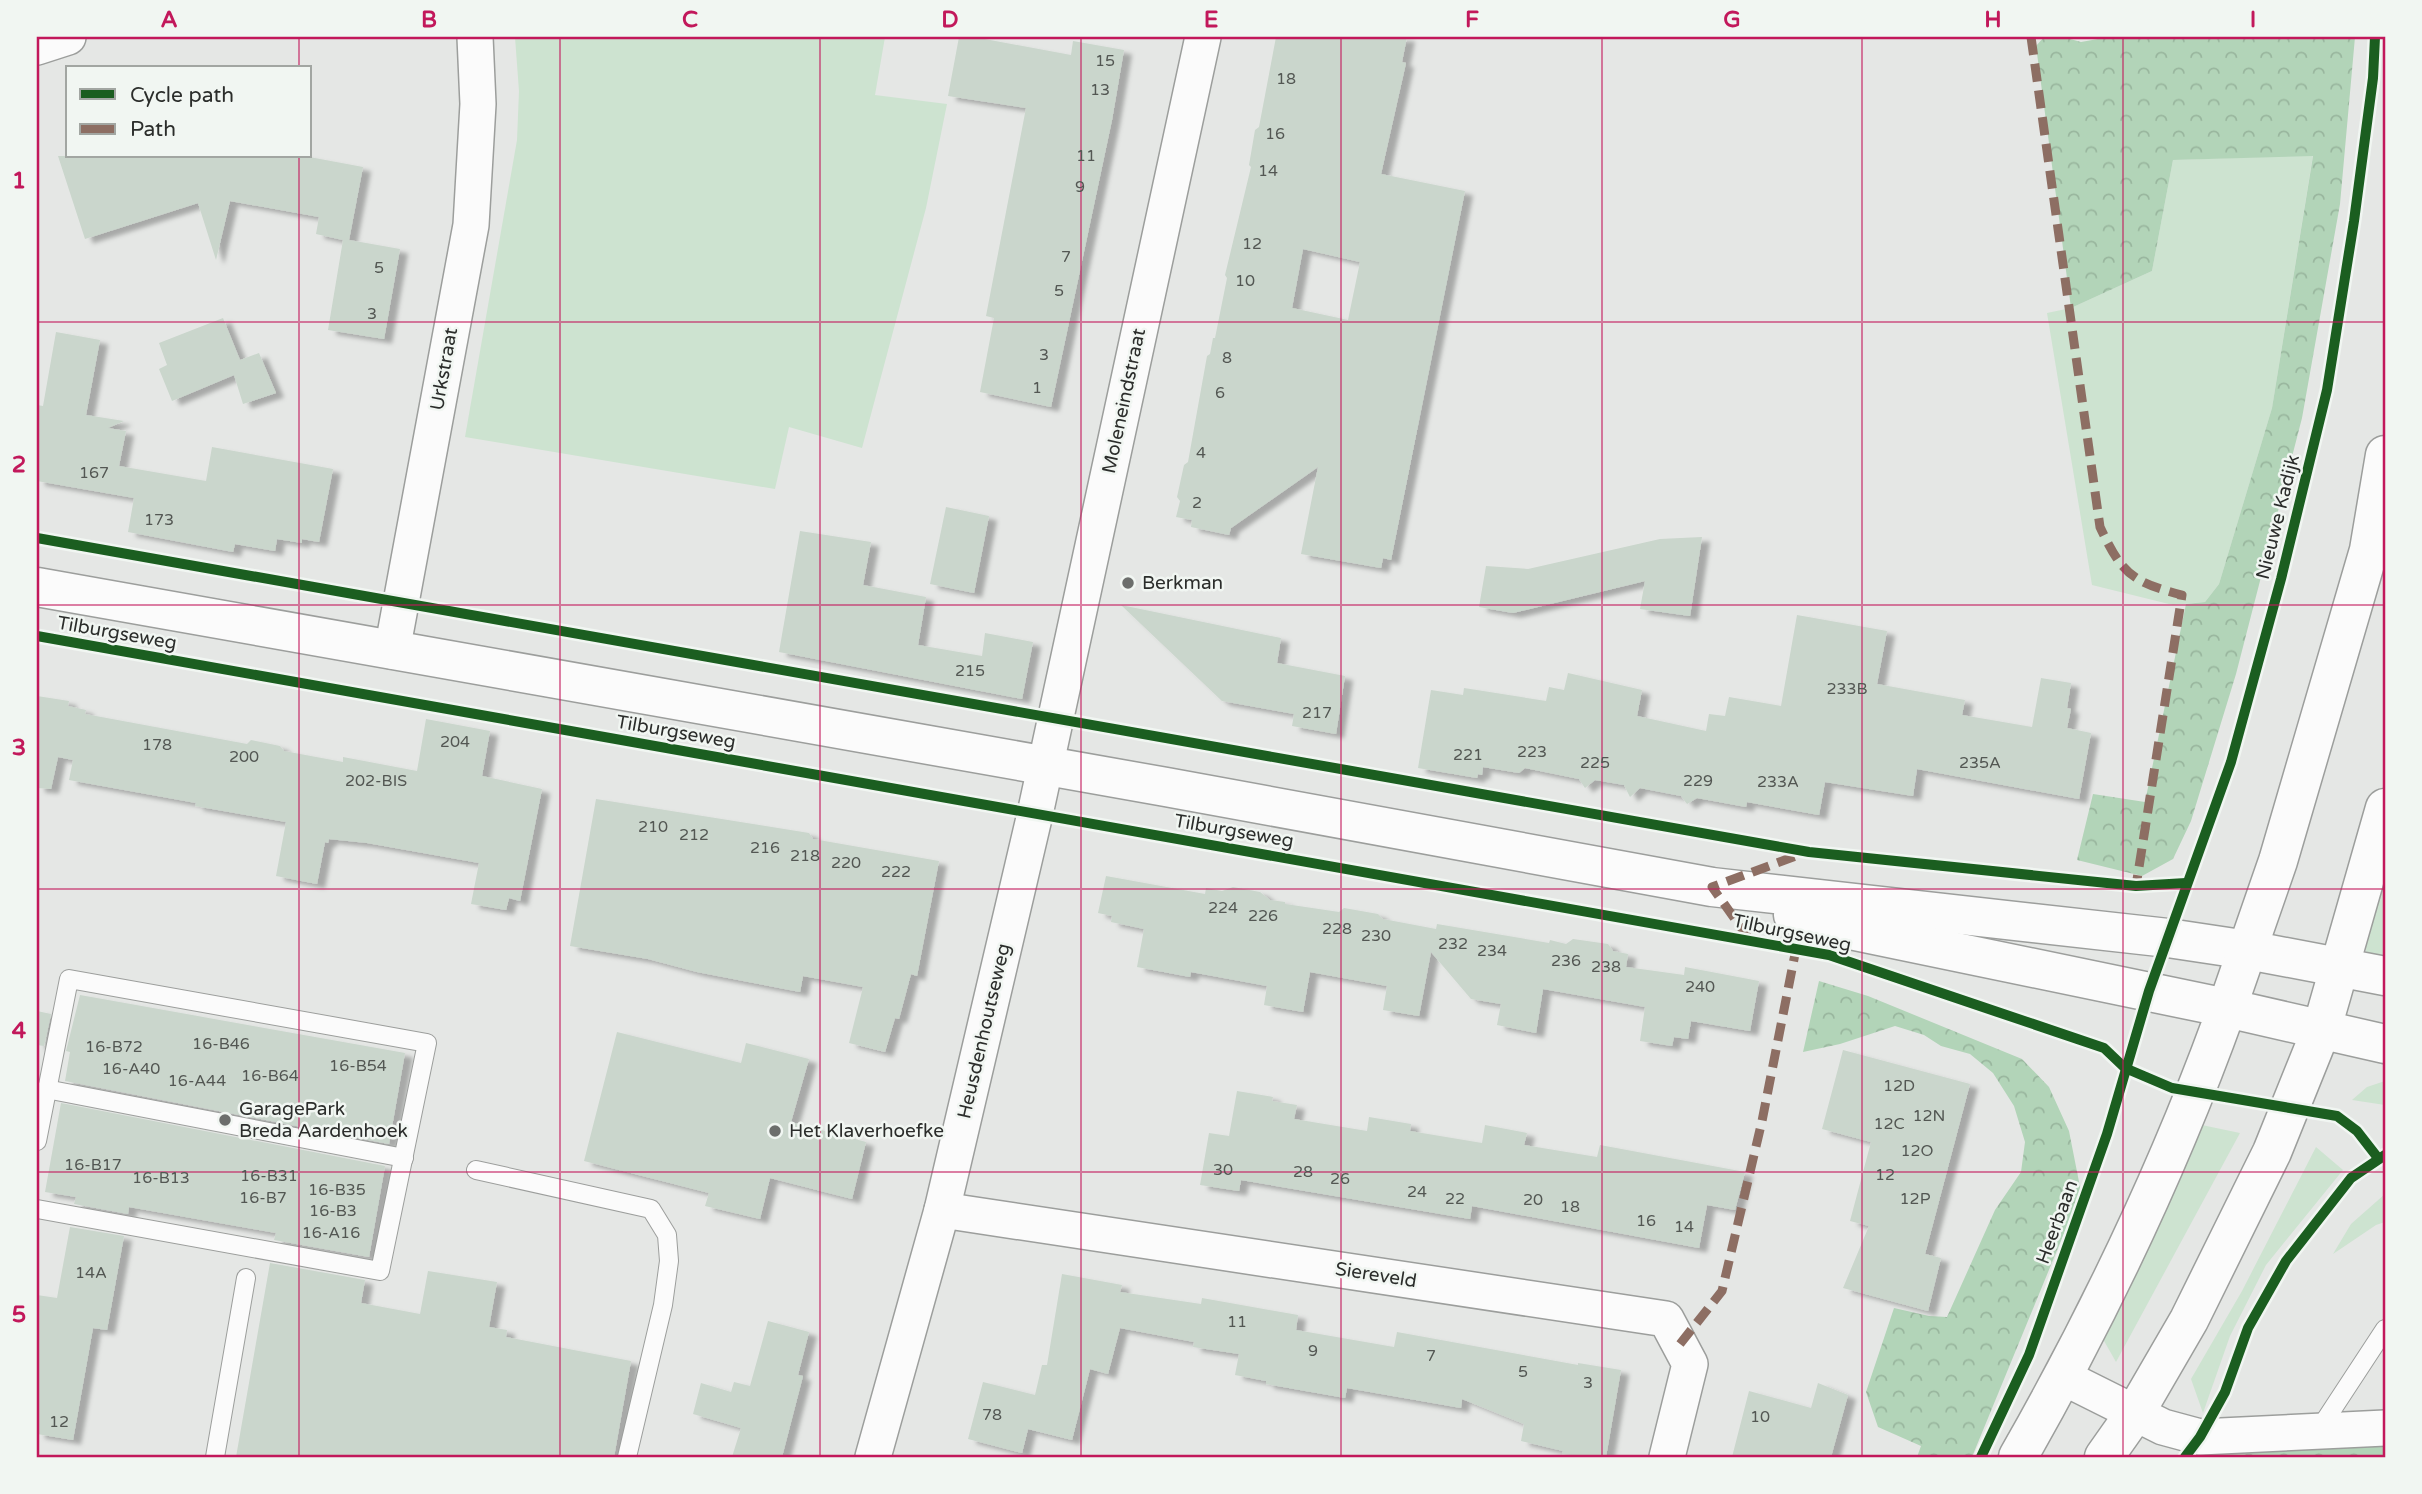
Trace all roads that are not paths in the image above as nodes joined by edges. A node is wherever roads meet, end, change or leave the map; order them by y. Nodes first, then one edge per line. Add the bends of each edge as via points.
1 (68, 37) edge
2 (475, 37) edge
3 (1203, 37) edge
4 (37, 47) edge
5 (2385, 455) edge
6 (37, 587) edge
7 (392, 651) junction
8 (1045, 766) junction
9 (2385, 807) edge
10 (1712, 887) junction
11 (2248, 950) junction
12 (2339, 969) junction
13 (2385, 976) edge
14 (2227, 1008) junction
15 (2322, 1028) junction
16 (2385, 1044) edge
17 (47, 1090) junction
18 (37, 1140) edge
19 (404, 1158) junction
20 (476, 1170) dead end
21 (37, 1209) edge
22 (942, 1210) junction
23 (246, 1278) dead end
24 (2385, 1329) edge
25 (2063, 1377) junction
26 (2135, 1413) junction
27 (2385, 1428) edge
28 (2324, 1431) junction
29 (215, 1457) edge
30 (626, 1457) edge
31 (873, 1457) edge
32 (1667, 1457) edge
33 (2018, 1457) edge
34 (2104, 1457) edge

1 - 4 street
2 - 7 street, Urkstraat via 478,104 471,225
3 - 8 street, Moleneindstraat
5 - 11 main road via 2369,550
6 - 7 main road, Tilburgseweg
7 - 8 main road, Tilburgseweg
8 - 10 main road, Tilburgseweg
8 - 22 street, Heusdenhoutseweg
9 - 12 main road
10 - 11 main road, Tilburgseweg
10 - 14 main road, Tilburgseweg via 1816,923
11 - 12 main road, Tilburgseweg
11 - 14 main road
12 - 13 main road, Tilburgseweg
12 - 15 main road
14 - 15 main road, Tilburgseweg
14 - 25 main road via 2158,1183
15 - 16 main road, Tilburgseweg
15 - 26 main road via 2272,1152 2189,1320
17 - 18 lane
17 - 19 lane
17 - 19 lane via 69,979 427,1043
19 - 21 lane via 380,1271
20 - 30 lane via 651,1209 667,1235 663,1305
22 - 31 street, Heusdenhoutseweg
22 - 32 street, Siereveld via 1666,1319 1690,1364
23 - 29 lane
24 - 28 lane via 2324,1422
25 - 26 street
25 - 33 main road
26 - 28 street via 2200,1437
26 - 34 main road
27 - 28 street

